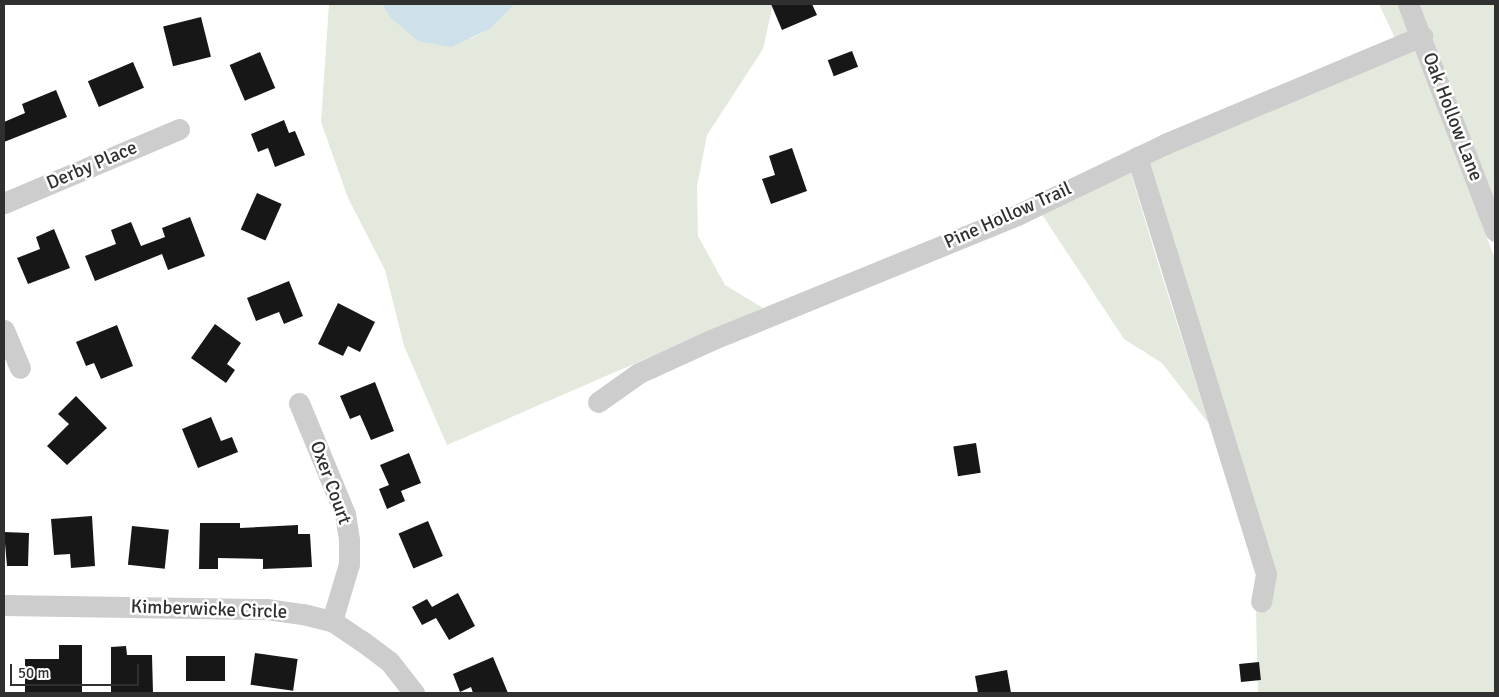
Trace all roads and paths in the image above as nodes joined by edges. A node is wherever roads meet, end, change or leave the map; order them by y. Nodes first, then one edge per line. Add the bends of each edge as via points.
1 (1408, 4) edge
2 (1422, 36) junction
3 (180, 129) dead end
4 (1137, 157) junction
5 (4, 203) edge
6 (1495, 231) edge
7 (4, 330) edge
8 (20, 368) dead end
9 (598, 402) dead end
10 (299, 403) dead end
11 (1261, 602) dead end
12 (4, 605) edge
13 (332, 621) junction
14 (414, 693) edge

1 - 2 street, Oak Hollow Lane
2 - 4 street, Pine Hollow Trail
2 - 6 street, Oak Hollow Lane
3 - 5 street, Derby Place
4 - 9 street, Pine Hollow Trail via 1017,215 639,373
4 - 11 street via 1266,574
7 - 8 street
10 - 13 street, Oxer Court via 345,514 349,540 349,564
12 - 13 street, Kimberwicke Circle via 266,609
13 - 14 street, Kimberwicke Circle via 389,661

